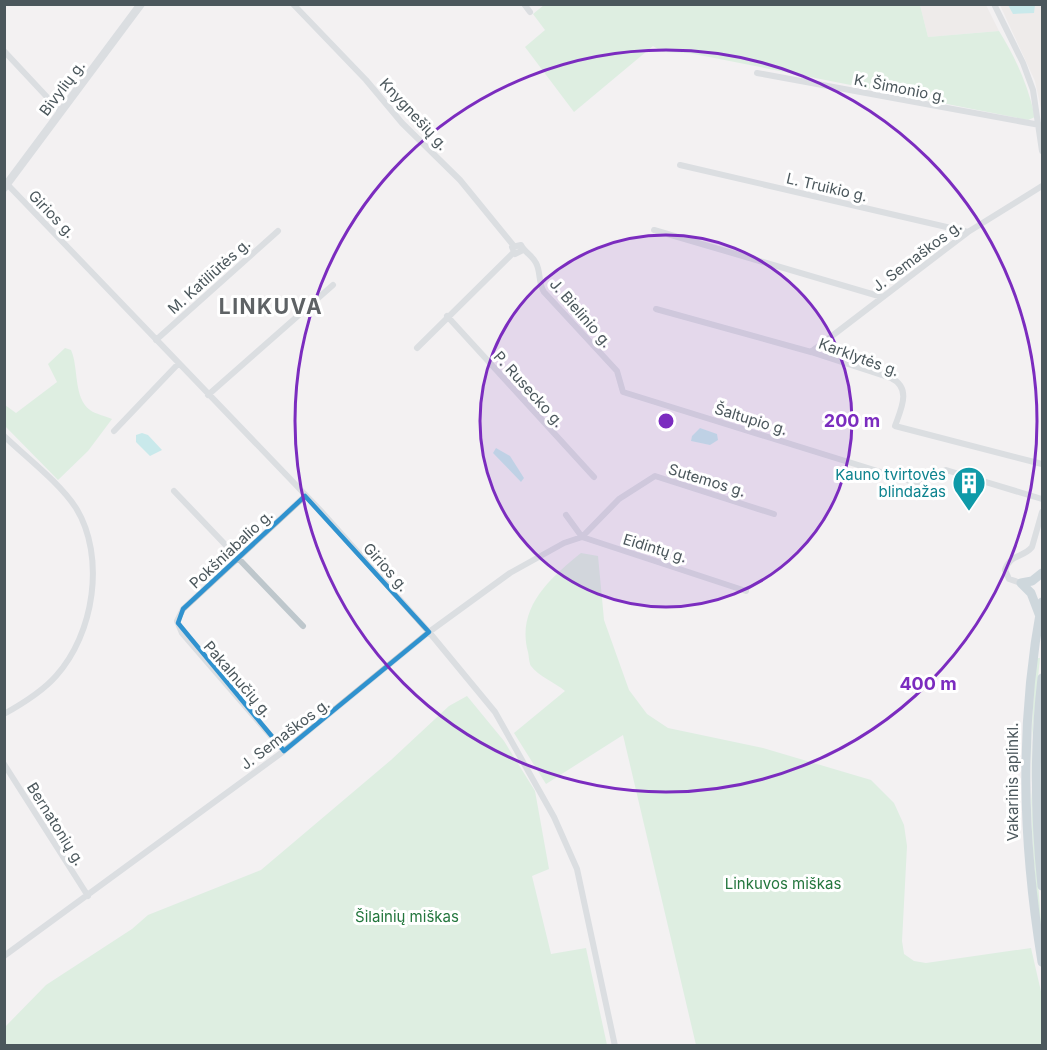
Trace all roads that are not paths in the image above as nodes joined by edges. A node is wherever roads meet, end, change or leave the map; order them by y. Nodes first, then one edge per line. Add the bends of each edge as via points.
1 (141, 4) edge
2 (293, 4) edge
3 (524, 4) edge
4 (994, 4) edge
5 (530, 12) dead end
6 (4, 51) edge
7 (757, 73) dead end
8 (61, 112) junction
9 (1040, 125) junction
10 (1042, 151) edge
11 (680, 165) dead end
12 (6, 186) edge
13 (1042, 186) edge
14 (654, 230) dead end
15 (278, 231) dead end
16 (968, 232) junction
17 (513, 249) junction
18 (523, 250) joint
19 (333, 285) dead end
20 (882, 297) junction
21 (656, 309) dead end
22 (447, 316) junction
23 (156, 340) junction
24 (417, 348) dead end
25 (811, 352) junction
26 (178, 364) junction
27 (623, 392) joint
28 (208, 395) junction
29 (114, 431) dead end
30 (4, 436) edge
31 (1042, 464) edge
32 (594, 477) dead end
33 (174, 491) dead end
34 (305, 496) junction
35 (1042, 499) edge
36 (1042, 512) edge
37 (774, 514) dead end
38 (566, 515) dead end
39 (582, 537) junction
40 (238, 561) junction
41 (1042, 573) edge
42 (1021, 584) junction
43 (746, 591) dead end
44 (1042, 602) edge
45 (1040, 615) junction
46 (177, 621) joint
47 (303, 626) dead end
48 (429, 632) junction
49 (1042, 678) edge
50 (4, 714) edge
51 (284, 751) junction
52 (4, 764) edge
53 (1042, 885) edge
54 (88, 896) junction
55 (4, 956) edge
56 (1042, 962) edge
57 (615, 1046) edge

1 - 8 street, Bivylių g.
2 - 17 street, Knygnešių g. via 460,180
3 - 5 street
4 - 9 street via 1028,75
6 - 8 street
7 - 9 street, K. Šimonio g.
8 - 12 street, Bivylių g.
9 - 10 street
11 - 16 street, L. Truikio g.
12 - 23 street, Girios g.
13 - 16 street, J. Semaškos g.
14 - 20 street
15 - 23 street, M. Katiliūtės g.
16 - 20 street, J. Semaškos g.
17 - 18 street, Knygnešių g. via 521,245
17 - 22 street
18 - 27 street, J. Bielinio g. via 537,264 544,292 617,371
19 - 28 street
20 - 25 street, J. Semaškos g.
21 - 25 street, Karklytės g.
22 - 24 street
22 - 32 street, P. Rusecko g.
23 - 26 street, Girios g.
25 - 31 street, Karklytės g. via 899,382 904,398 895,426
26 - 28 street, Girios g.
26 - 29 street
27 - 35 street, Šaltupio g. via 916,483 946,470
28 - 34 street, Girios g.
30 - 50 street via 76,507 92,561 93,591 91,610 57,676
33 - 40 street
34 - 40 street, Pokšniabalio g.
34 - 48 street, Girios g.
36 - 42 street via 1032,547 1011,559 1005,570 1010,579
37 - 39 street, Sutemos g. via 655,476 619,499
38 - 39 street
39 - 43 street, Eidintų g.
39 - 48 street, J. Semaškos g. via 510,573
40 - 46 street, Pokšniabalio g. via 183,609
40 - 47 street
41 - 42 highway
42 - 45 highway via 1031,593
44 - 45 highway, Vakarinis aplinkl.
45 - 56 highway, Vakarinis aplinkl. via 1028,709 1025,795 1027,848
46 - 51 street, Pakalnučių g. via 182,633
48 - 51 street, J. Semaškos g.
48 - 57 street, Girios g. via 495,712 568,846 577,869
49 - 53 highway, Vakarinis aplinkl. via 1037,817
51 - 54 street, J. Semaškos g.
52 - 54 street, Bernatonių g.
54 - 55 street, J. Semaškos g.

